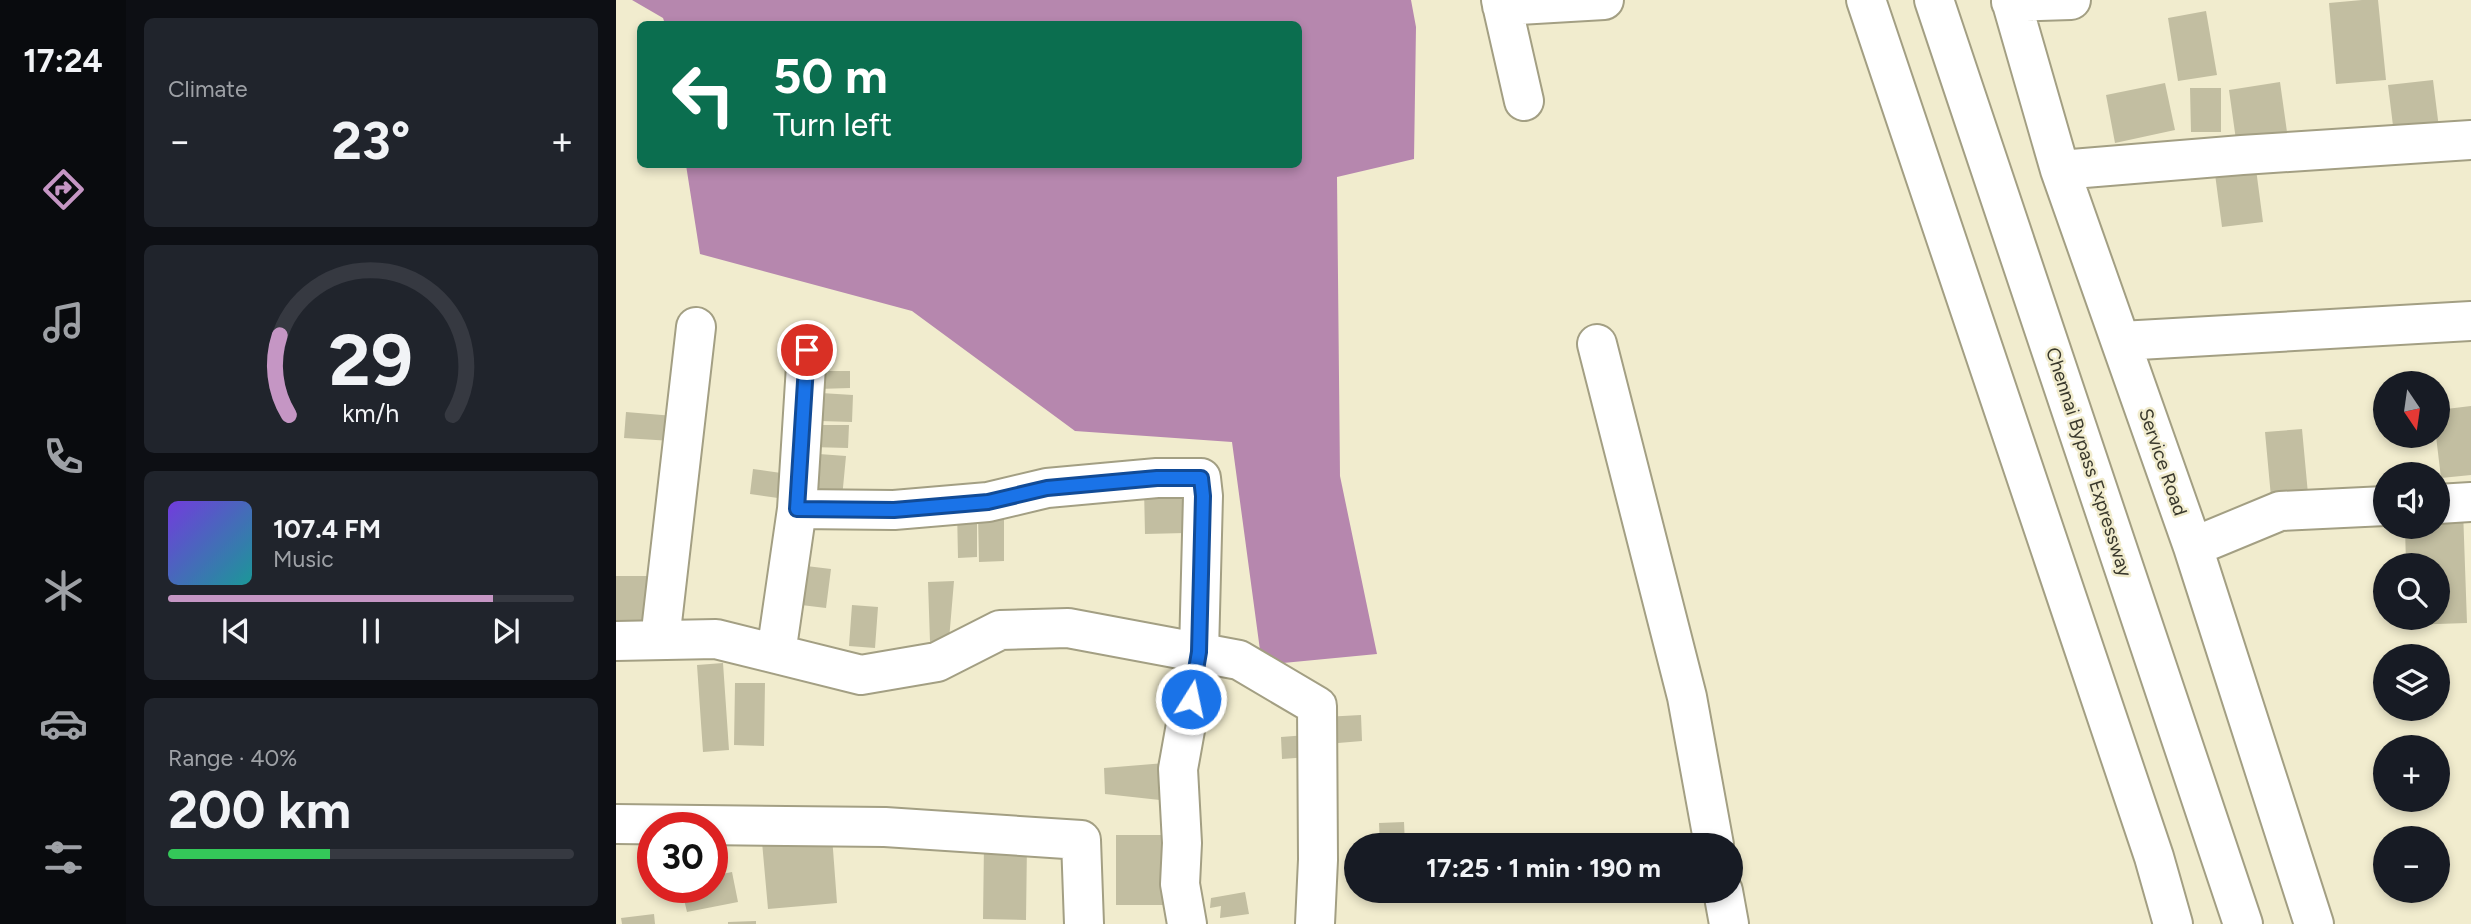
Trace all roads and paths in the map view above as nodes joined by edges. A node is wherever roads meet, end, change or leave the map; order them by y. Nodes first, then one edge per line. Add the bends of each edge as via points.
1 (1604, 0) edge
2 (1866, 0) edge
3 (1934, 0) edge
4 (2071, 0) edge
5 (2011, 1) edge
6 (1501, 3) edge
7 (1524, 101) dead end
8 (2471, 140) edge
9 (2060, 170) junction
10 (2471, 321) edge
11 (696, 327) dead end
12 (2121, 341) junction
13 (1597, 344) dead end
14 (807, 350) dead end
15 (2471, 502) edge
16 (2450, 503) edge
17 (2373, 507) edge
18 (797, 509) junction
19 (2193, 547) junction
20 (660, 640) junction
21 (616, 641) edge
22 (1199, 652) junction
23 (776, 653) junction
24 (616, 824) edge
25 (1712, 833) edge
26 (1725, 903) edge
27 (1084, 924) edge
28 (1187, 924) edge
29 (1315, 924) edge
30 (1728, 924) edge
31 (2173, 924) edge
32 (2243, 924) edge
33 (2314, 924) edge

1 - 6 main road
2 - 31 main road via 2146,830
3 - 32 main road, Chennai Bypass Expressway
4 - 5 main road
5 - 9 main road, Service Road
6 - 7 main road
8 - 9 main road
9 - 12 main road, Service Road
10 - 12 main road
11 - 20 main road
12 - 19 main road, Service Road
13 - 25 main road via 1688,697
14 - 18 main road
15 - 16 main road
17 - 19 main road via 2280,511
18 - 22 main road via 894,510 988,502 1047,488 1201,478
18 - 23 main road
19 - 33 main road, Service Road
20 - 21 main road
20 - 23 main road via 716,639
22 - 23 main road via 1068,628 1000,630 937,662 861,675
22 - 28 main road via 1178,769 1180,884
22 - 29 main road via 1239,660 1317,706
24 - 27 main road via 885,827 1081,840
26 - 30 main road

